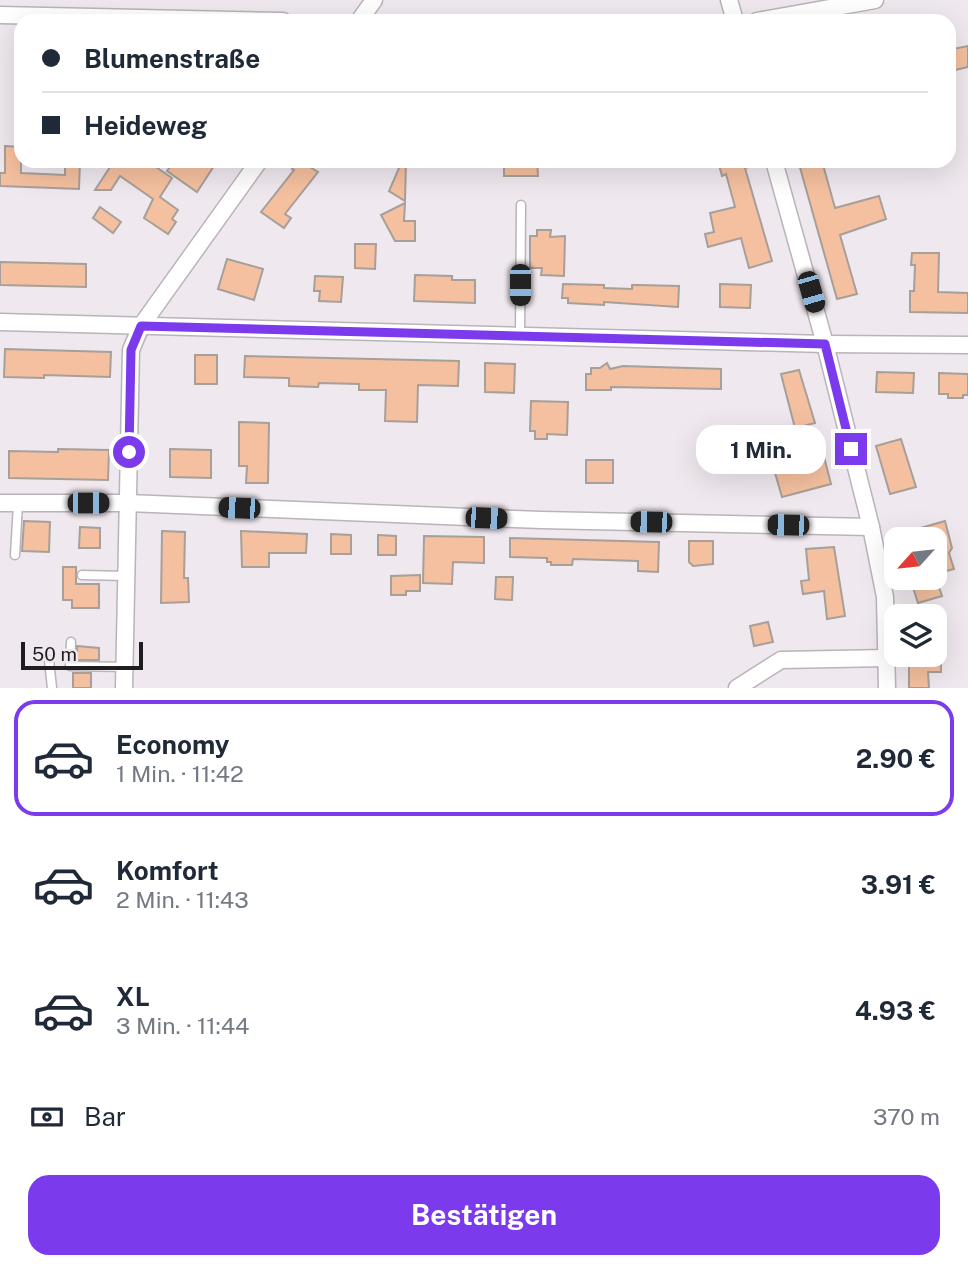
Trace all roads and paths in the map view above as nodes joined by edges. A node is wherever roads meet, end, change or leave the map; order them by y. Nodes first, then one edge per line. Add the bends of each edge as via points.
1 (874, 0) edge
2 (796, 14) edge
3 (254, 168) edge
4 (776, 168) edge
5 (521, 205) dead end
6 (0, 323) edge
7 (141, 326) junction
8 (520, 335) junction
9 (825, 344) junction
10 (968, 345) edge
11 (0, 503) edge
12 (18, 503) junction
13 (128, 503) junction
14 (870, 527) junction
15 (15, 555) dead end
16 (82, 575) dead end
17 (126, 576) junction
18 (885, 604) edge
19 (71, 642) dead end
20 (884, 658) edge
21 (49, 660) dead end
22 (125, 667) junction
23 (887, 667) edge
24 (52, 688) edge
25 (124, 688) edge
26 (737, 688) edge
27 (887, 688) edge

1 - 2 street
3 - 7 street
4 - 9 street
5 - 8 lane
6 - 7 street
7 - 8 street
7 - 13 street via 131,350
8 - 9 street
9 - 10 street
9 - 14 street
11 - 12 street
12 - 13 street
12 - 15 lane
13 - 14 street via 541,520
13 - 17 street
14 - 18 street
16 - 17 lane
17 - 22 street
19 - 22 lane via 70,666
20 - 26 street via 781,660
21 - 24 lane
22 - 25 street
23 - 27 street

